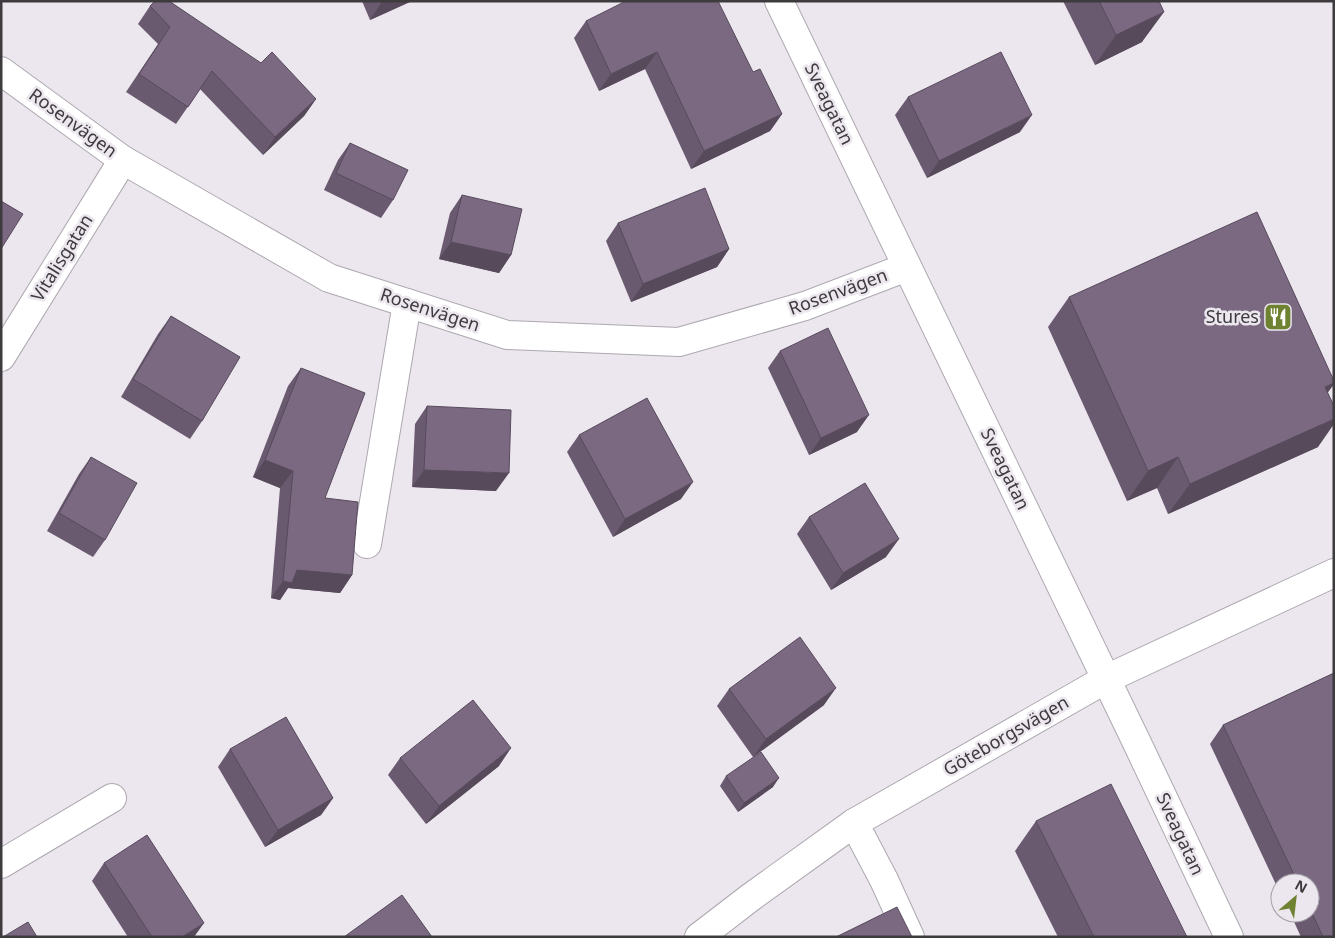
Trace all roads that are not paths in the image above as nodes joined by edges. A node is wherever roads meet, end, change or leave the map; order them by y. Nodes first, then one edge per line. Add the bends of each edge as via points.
1 (779, 1) edge
2 (1, 71) edge
3 (123, 160) junction
4 (907, 267) junction
5 (407, 303) junction
6 (1, 357) edge
7 (367, 544) dead end
8 (1334, 572) edge
9 (1106, 679) junction
10 (112, 798) dead end
11 (854, 823) junction
12 (1, 864) edge
13 (699, 937) edge
14 (910, 937) edge
15 (1229, 937) edge

1 - 4 street, Sveagatan
2 - 3 street, Rosenvägen
3 - 5 street, Rosenvägen via 328,278
3 - 6 street, Vitalisgatan
4 - 5 street, Rosenvägen via 805,306 679,342 507,335
4 - 9 street, Sveagatan
5 - 7 street
8 - 9 street, Göteborgsvägen
9 - 11 street, Göteborgsvägen
9 - 15 street, Sveagatan
10 - 12 street
11 - 13 street, Göteborgsvägen
11 - 14 street

